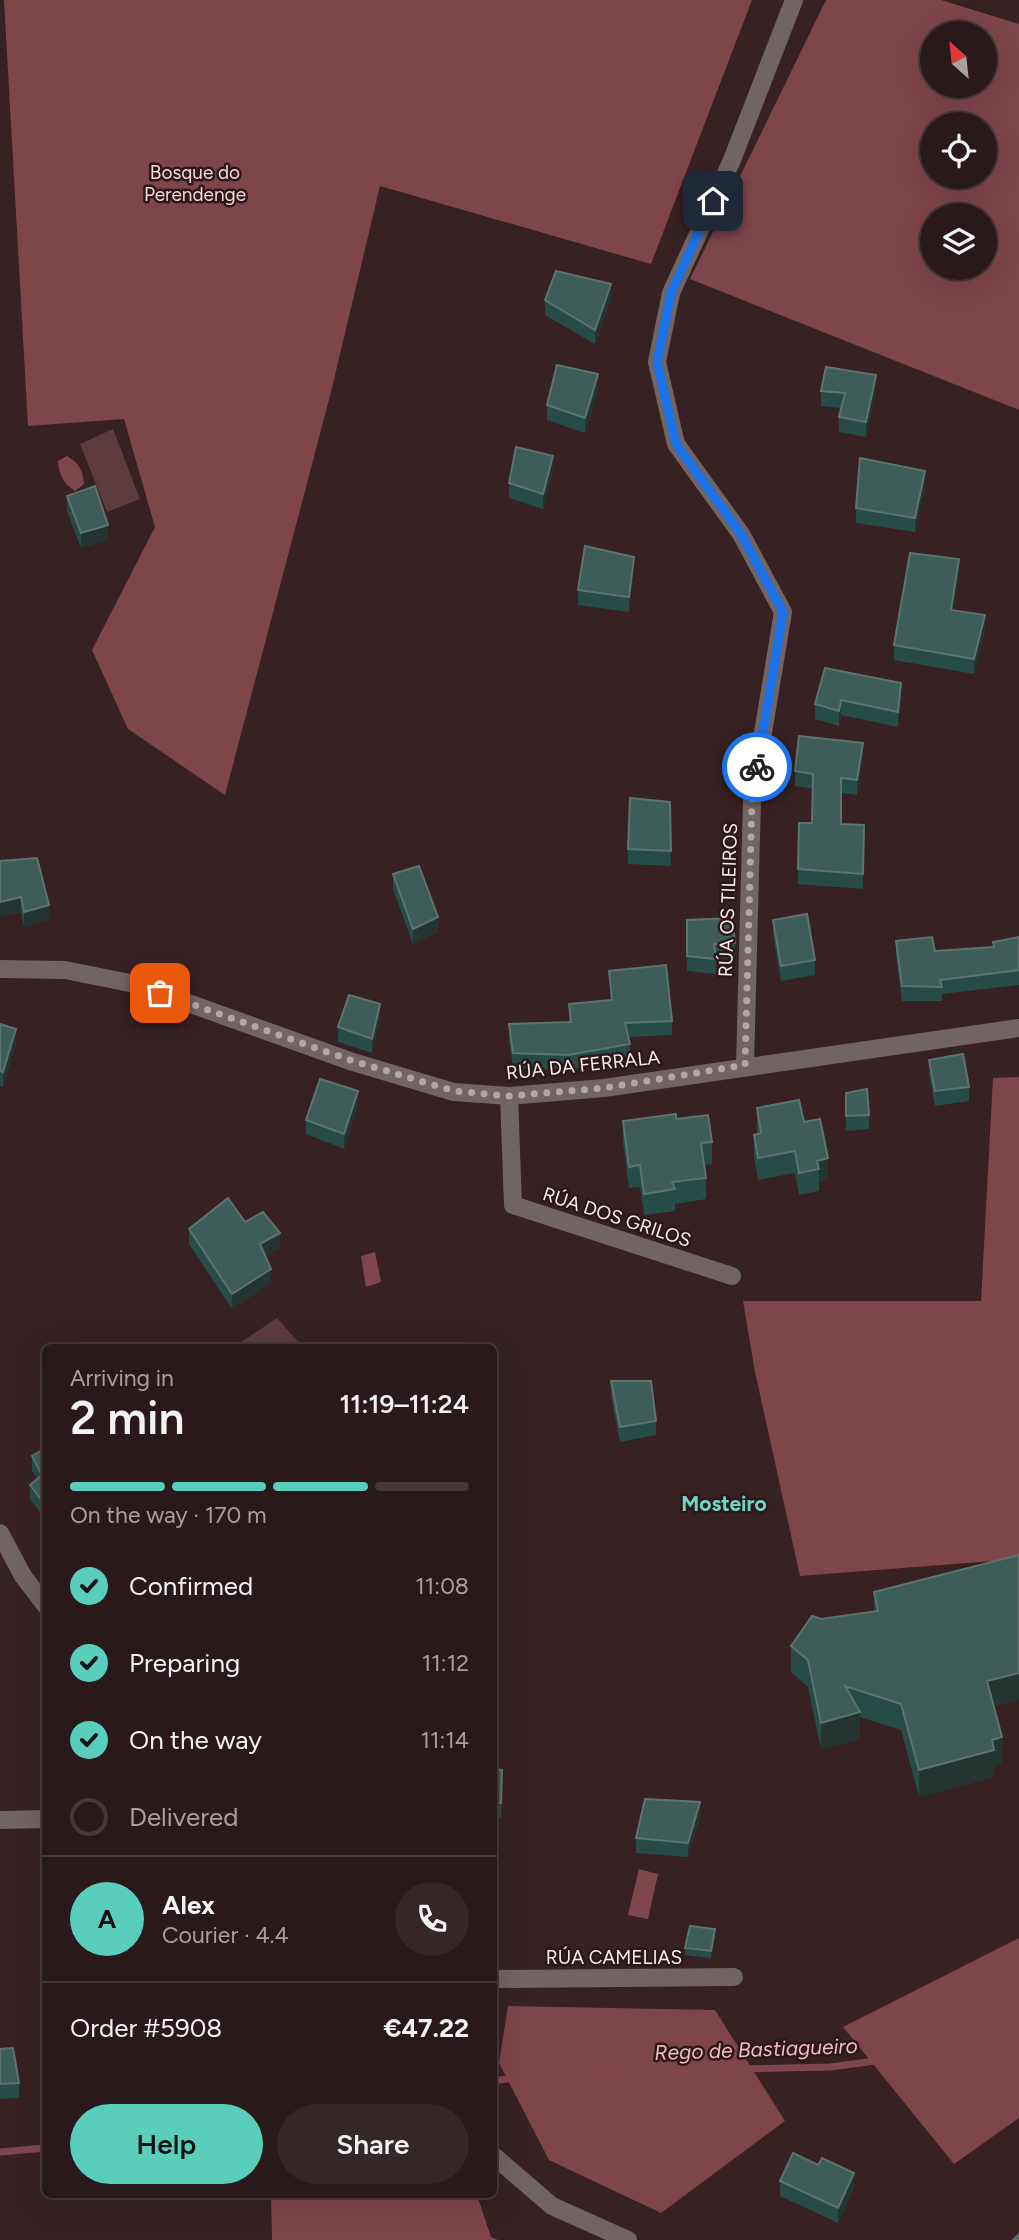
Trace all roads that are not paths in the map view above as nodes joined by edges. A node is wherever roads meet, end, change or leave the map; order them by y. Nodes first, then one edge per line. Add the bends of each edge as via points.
1 (794, 0) edge
2 (0, 969) edge
3 (1019, 1028) edge
4 (745, 1065) junction
5 (509, 1096) junction
6 (732, 1276) dead end
7 (0, 1533) edge
8 (42, 1601) edge
9 (42, 1819) edge
10 (0, 1820) edge
11 (734, 1978) dead end
12 (497, 1979) edge
13 (497, 2159) edge
14 (628, 2240) edge

1 - 4 street, RÚA OS TILEIROS via 732,160 671,293 657,362 676,444 741,534 783,612 752,799
2 - 5 street, RÚA DA FERRALA via 65,970 135,984 376,1068 454,1091
3 - 4 street, RÚA DA FERRALA
4 - 5 street, RÚA DA FERRALA via 604,1088
5 - 6 street, RÚA DOS GRILOS via 513,1206
7 - 8 street
9 - 10 street
11 - 12 street, RÚA CAMELIAS
13 - 14 street via 552,2206

